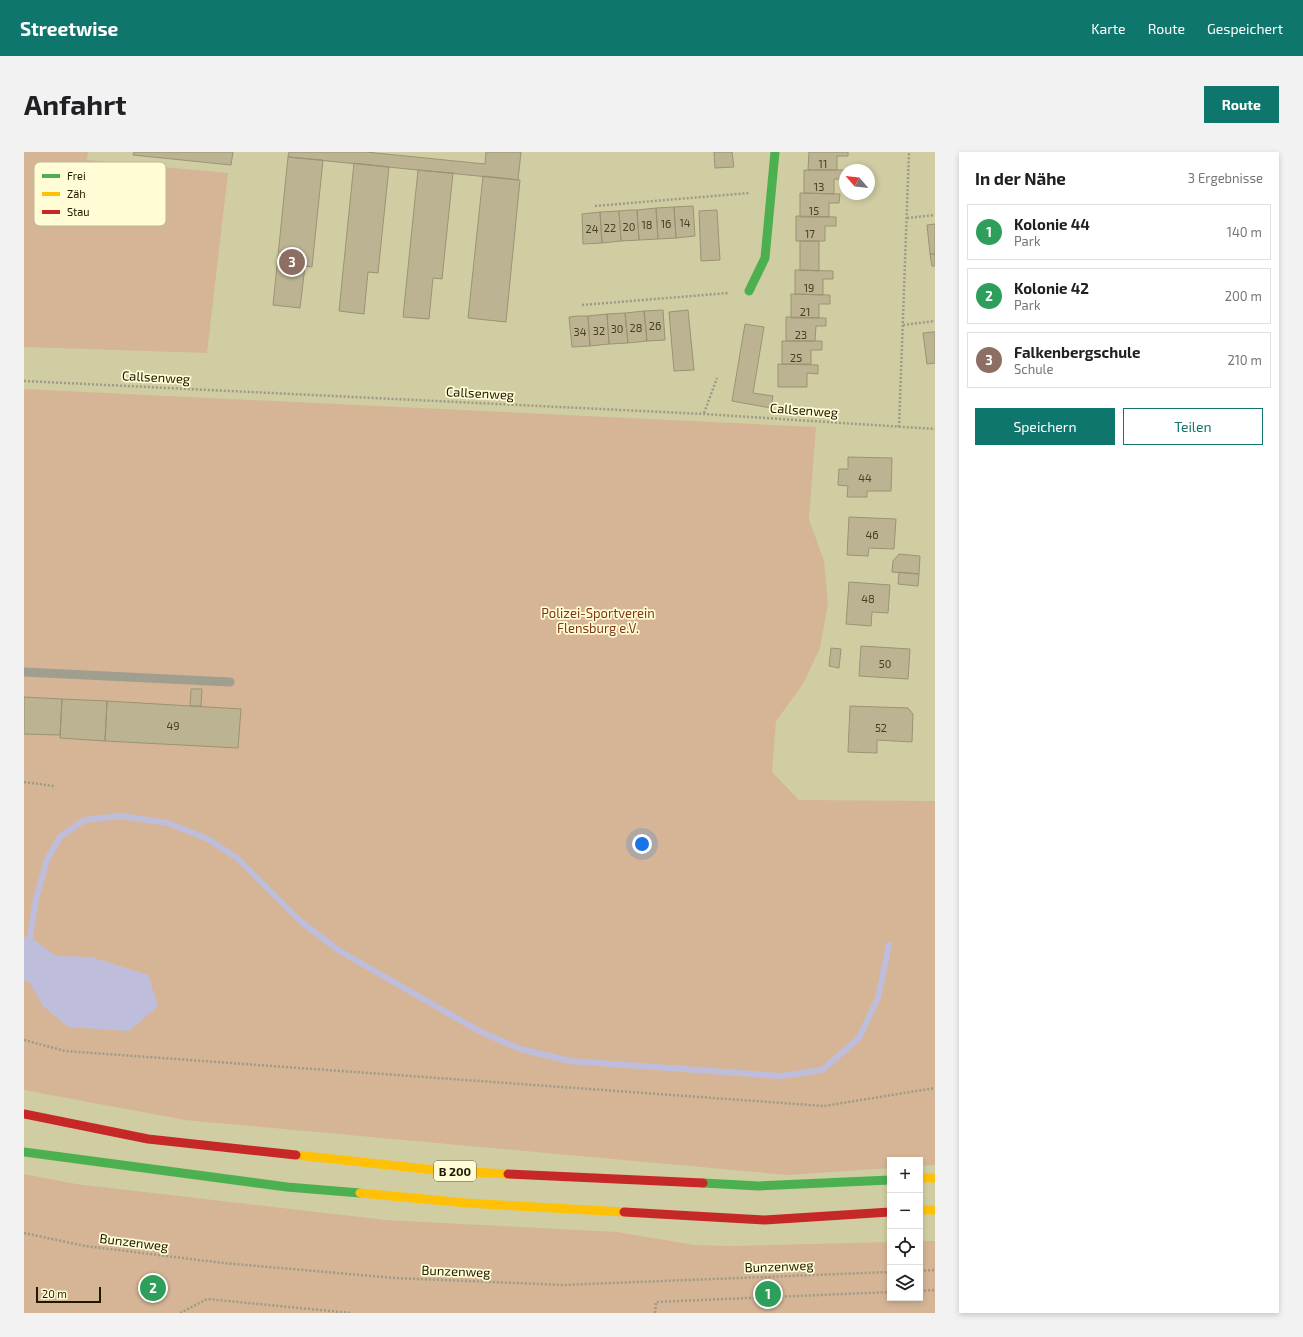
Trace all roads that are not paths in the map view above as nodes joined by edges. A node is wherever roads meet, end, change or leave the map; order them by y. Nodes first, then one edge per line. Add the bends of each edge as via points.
1 (775, 152) edge
2 (749, 291) road end
3 (24, 672) edge
4 (230, 682) dead end
5 (24, 1114) edge
6 (24, 1152) edge
7 (923, 1178) edge
8 (935, 1178) edge
9 (887, 1180) edge
10 (923, 1210) edge
11 (935, 1210) edge
12 (887, 1212) edge

1 - 2 main road via 765,258
3 - 4 lane
5 - 9 main road, B 200 via 148,1138 435,1170 759,1186
6 - 12 main road, B 200 via 287,1186 466,1203 765,1220
7 - 8 main road
10 - 11 main road

